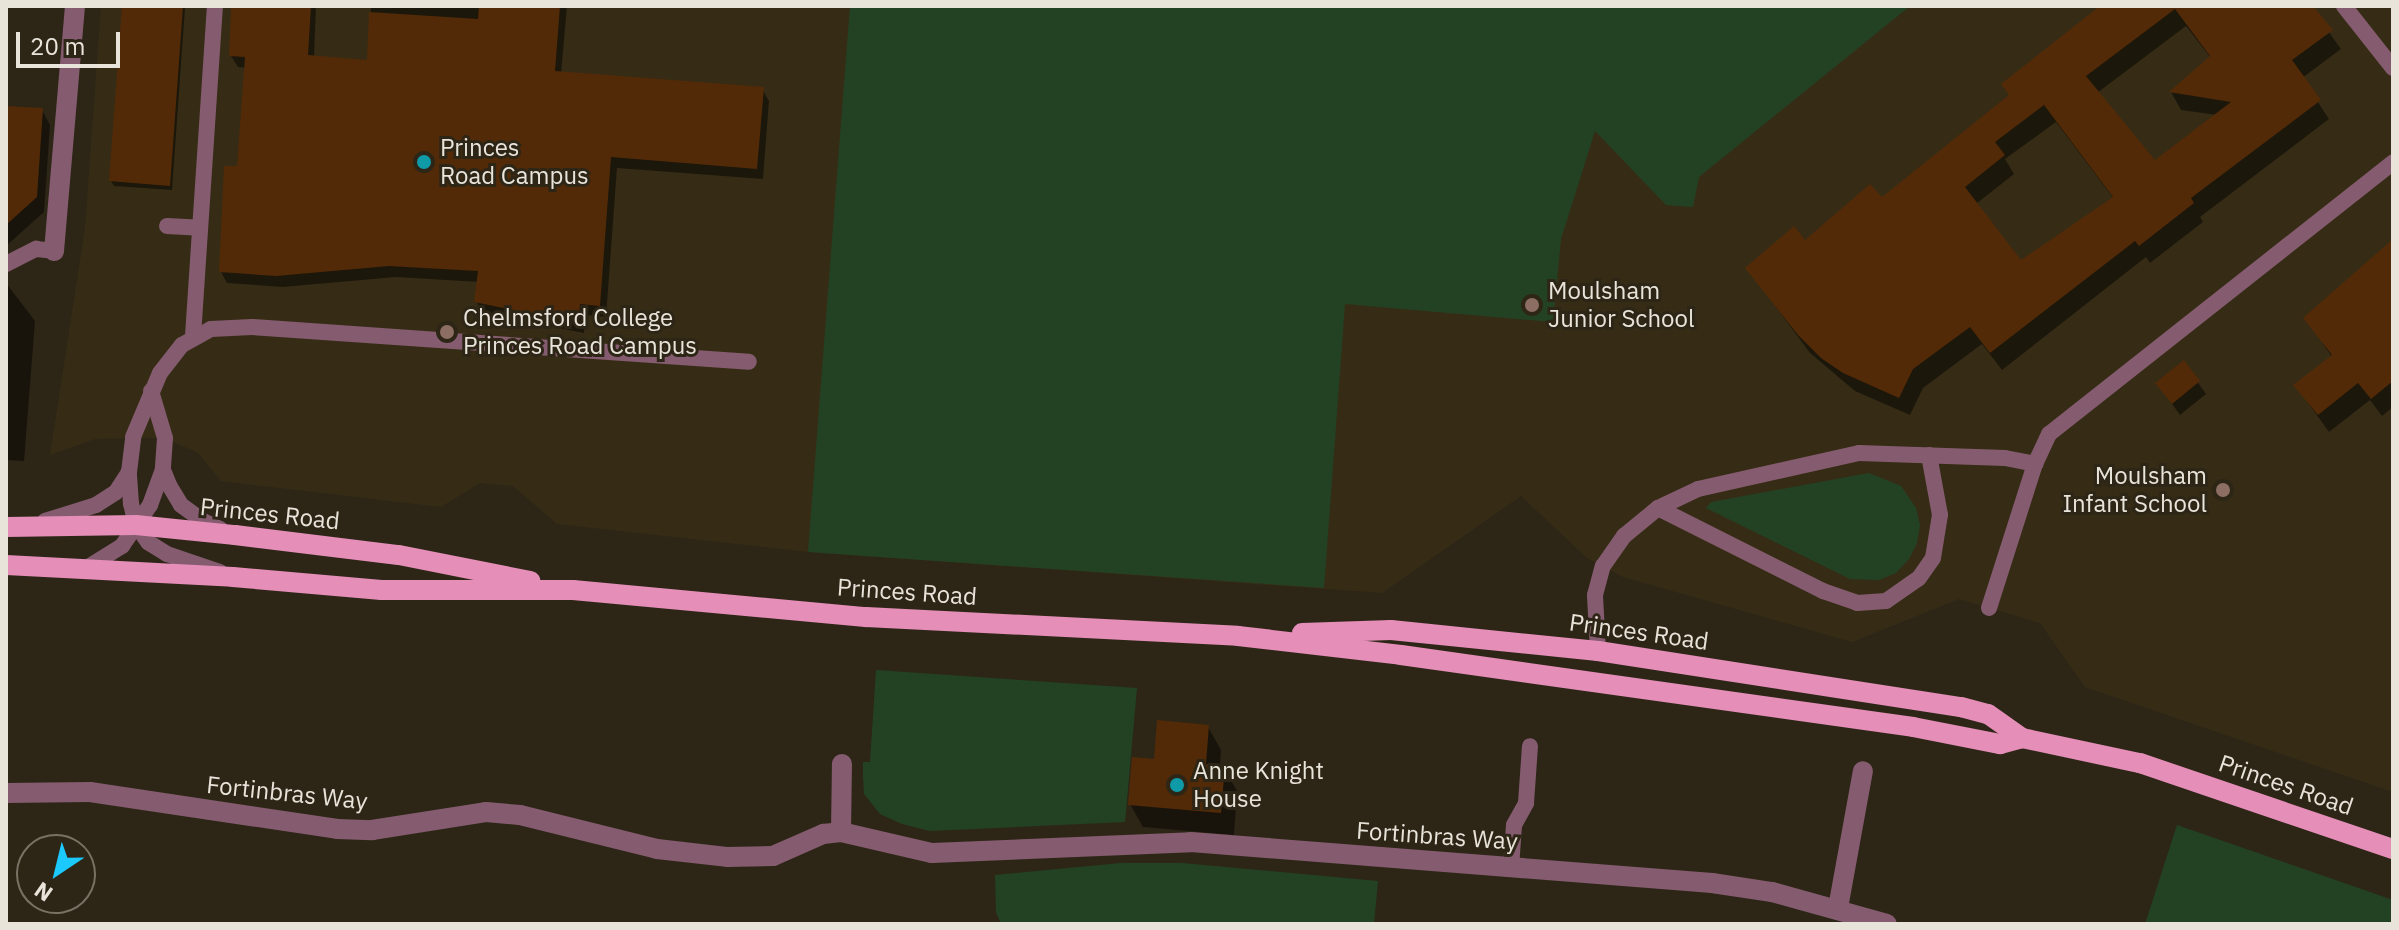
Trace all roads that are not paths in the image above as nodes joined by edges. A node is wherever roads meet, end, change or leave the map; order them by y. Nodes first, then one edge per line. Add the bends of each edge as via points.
1 (75, 6) edge
2 (215, 6) edge
3 (2344, 6) edge
4 (2393, 68) edge
5 (2393, 162) edge
6 (167, 226) dead end
7 (200, 228) junction
8 (54, 251) joint
9 (6, 264) edge
10 (193, 336) junction
11 (749, 362) dead end
12 (151, 391) junction
13 (1929, 455) junction
14 (2035, 464) junction
15 (163, 470) junction
16 (129, 472) junction
17 (1658, 508) junction
18 (28, 525) junction
19 (136, 525) junction
20 (6, 527) edge
21 (235, 535) junction
22 (6, 565) edge
23 (81, 571) junction
24 (233, 577) junction
25 (573, 590) junction
26 (1989, 608) dead end
27 (1238, 636) junction
28 (1598, 651) junction
29 (2022, 738) junction
30 (1530, 746) dead end
31 (842, 764) dead end
32 (1863, 771) dead end
33 (6, 793) edge
34 (841, 832) junction
35 (2393, 849) edge
36 (1511, 868) junction
37 (1838, 908) junction
38 (1887, 924) edge

1 - 8 street
2 - 7 lane
3 - 4 lane
5 - 14 lane via 2049,434
6 - 7 lane
7 - 10 lane
8 - 9 lane via 36,249
10 - 11 lane via 241,326
10 - 12 lane
12 - 15 lane via 165,438
12 - 16 lane via 133,437
13 - 14 lane
13 - 17 lane via 1859,453 1698,489
13 - 17 lane via 1940,515 1933,558 1919,578 1886,601 1857,603 1823,591
14 - 26 lane
15 - 19 lane
15 - 21 lane via 181,505
16 - 18 lane via 116,492 96,505
16 - 19 lane
17 - 28 lane via 1624,536 1603,566 1595,595
18 - 19 main road, Princes Road
18 - 20 main road, Princes Road
19 - 21 main road, Princes Road
19 - 23 lane via 122,546
19 - 24 lane via 148,542 167,554
21 - 25 main road, Princes Road via 399,555
22 - 23 main road, Princes Road
23 - 24 main road, Princes Road
24 - 25 main road, Princes Road via 381,590
25 - 27 main road, Princes Road via 866,617
27 - 28 main road, Princes Road via 1391,630
27 - 29 main road, Princes Road via 1866,720 2000,744
28 - 29 main road, Princes Road via 1961,707 1988,714
29 - 35 main road, Princes Road via 2140,763
30 - 36 lane via 1526,803 1514,825
31 - 34 street
32 - 37 street
33 - 34 street, Fortinbras Way via 90,792 337,829 372,830 486,812 520,815 657,849 727,857 773,856 823,834
34 - 36 street, Fortinbras Way via 932,853 1191,842
36 - 37 street, Fortinbras Way via 1712,883
37 - 38 street, Fortinbras Way

